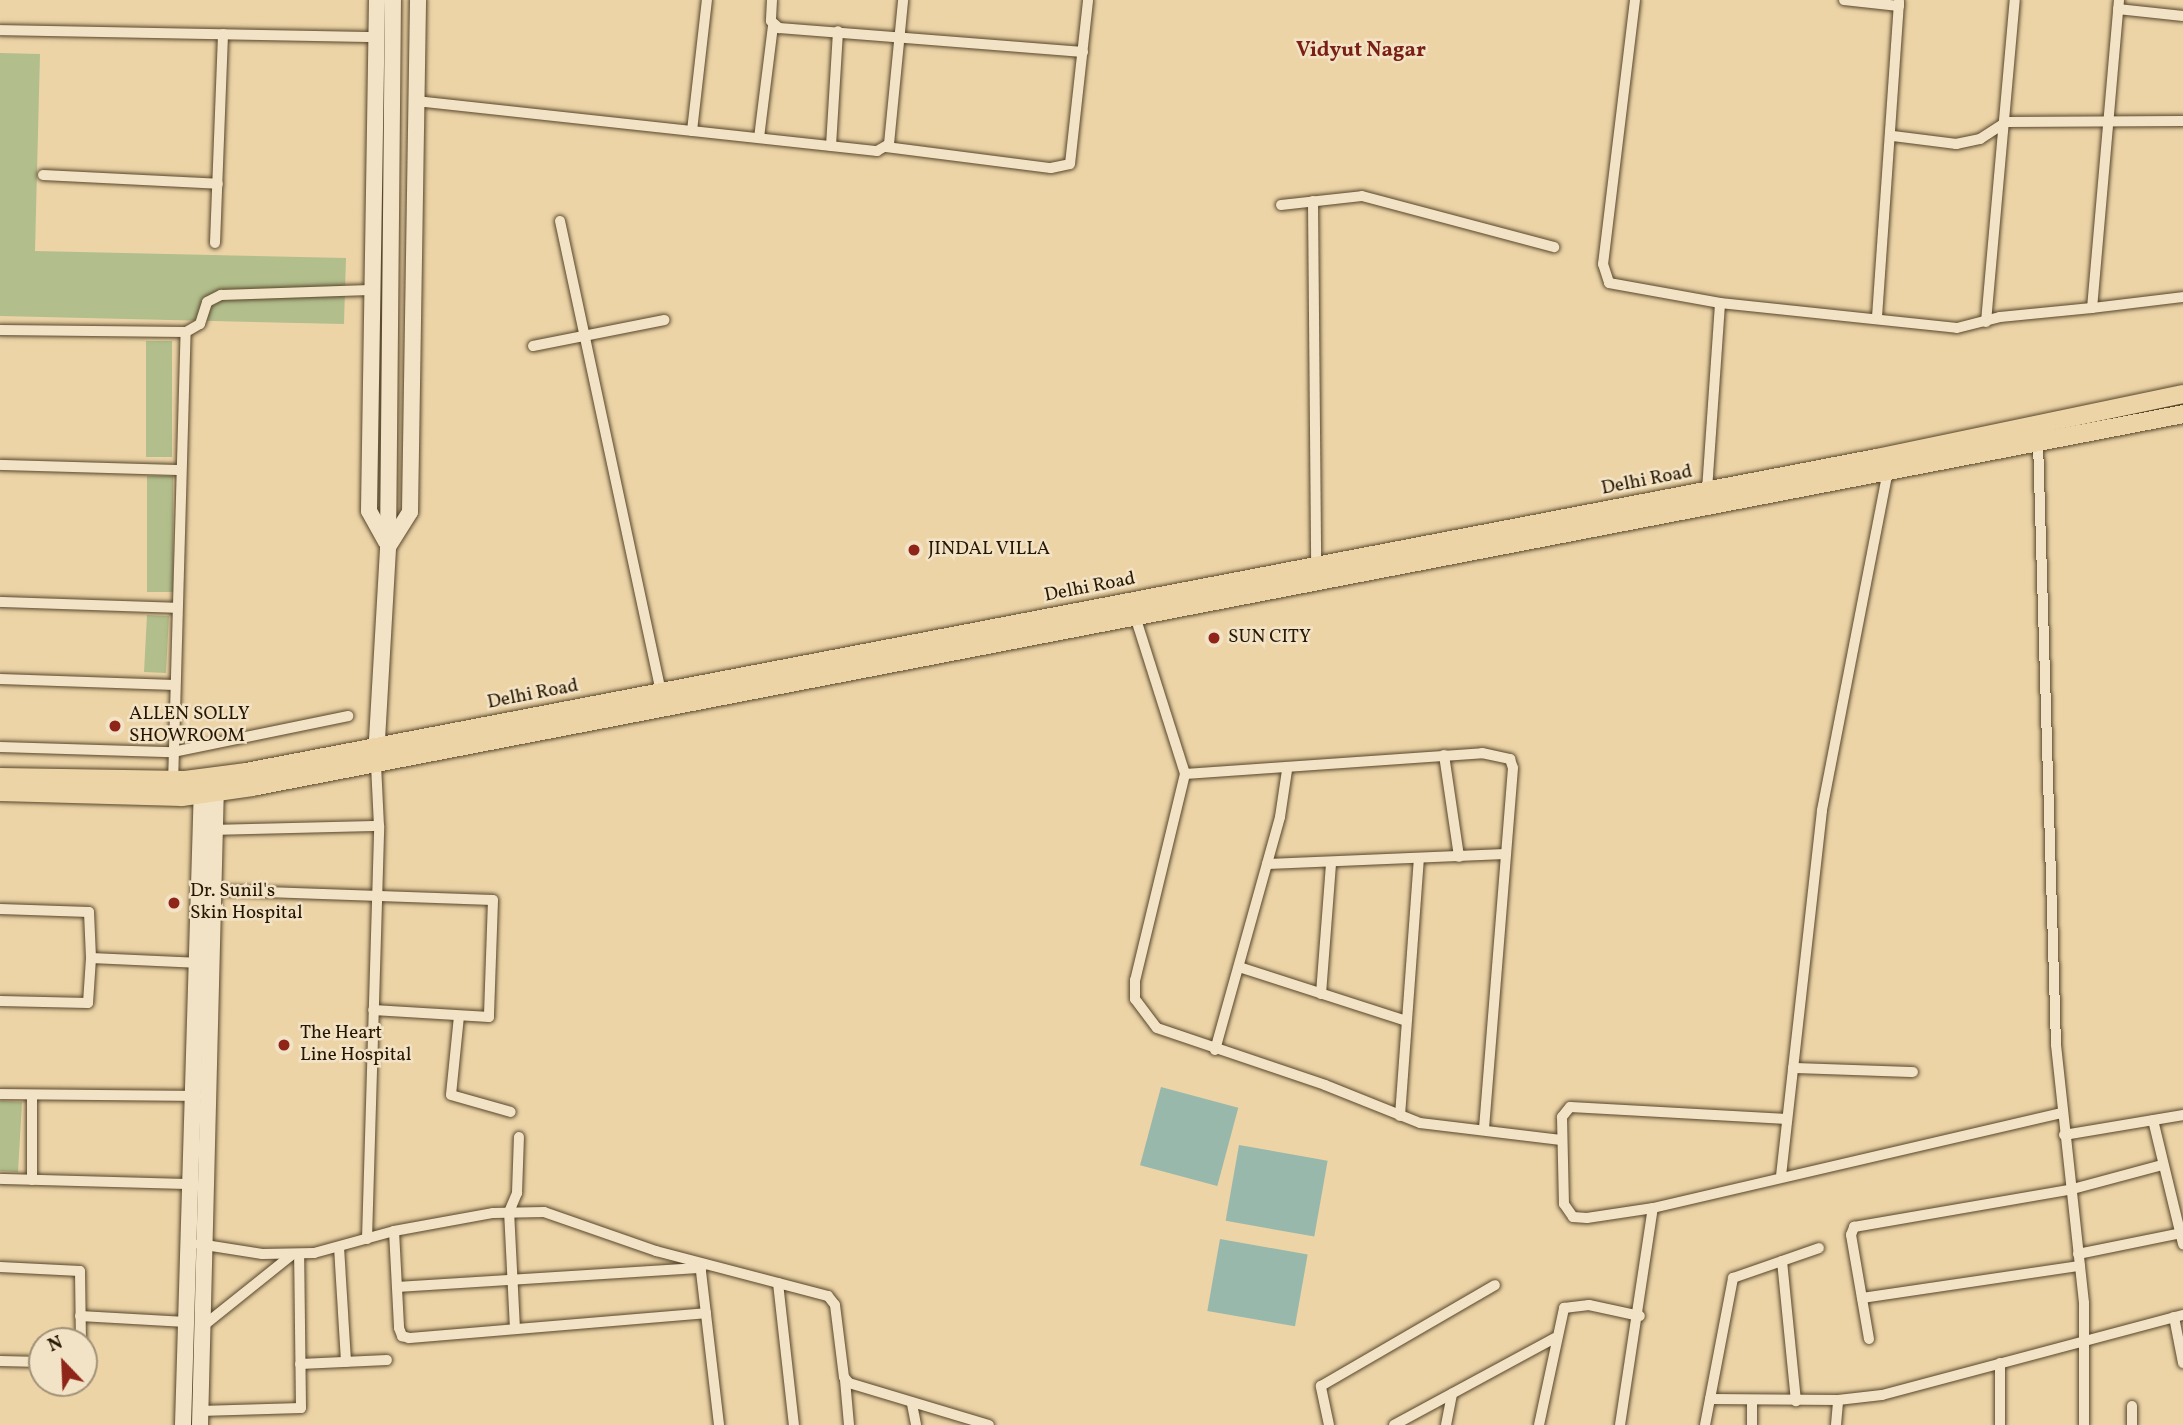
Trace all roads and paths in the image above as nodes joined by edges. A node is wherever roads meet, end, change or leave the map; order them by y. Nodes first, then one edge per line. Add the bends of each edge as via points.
1 (377, 0) edge
2 (393, 0) edge
3 (418, 0) edge
4 (707, 0) edge
5 (772, 0) edge
6 (903, 0) edge
7 (1088, 0) edge
8 (1635, 0) edge
9 (1844, 0) edge
10 (2015, 0) edge
11 (1899, 3) edge
12 (2118, 5) edge
13 (2183, 16) edge
14 (773, 25) junction
15 (0, 30) edge
16 (838, 31) junction
17 (223, 34) junction
18 (900, 35) junction
19 (376, 37) junction
20 (1083, 52) junction
21 (416, 101) junction
22 (2109, 119) junction
23 (2183, 121) edge
24 (2006, 122) junction
25 (692, 131) junction
26 (1893, 136) junction
27 (759, 138) junction
28 (831, 146) junction
29 (886, 147) junction
30 (43, 175) dead end
31 (218, 184) junction
32 (1313, 201) junction
33 (1281, 205) dead end
34 (560, 220) dead end
35 (215, 243) dead end
36 (1554, 247) dead end
37 (370, 290) junction
38 (2183, 296) edge
39 (1720, 303) junction
40 (2092, 308) junction
41 (1877, 317) junction
42 (664, 320) dead end
43 (1986, 322) junction
44 (0, 330) edge
45 (186, 332) junction
46 (587, 335) junction
47 (533, 346) dead end
48 (2183, 394) edge
49 (2183, 414) edge
50 (2038, 442) junction
51 (0, 465) edge
52 (181, 470) junction
53 (1888, 472) junction
54 (1707, 490) junction
55 (388, 547) junction
56 (1316, 565) junction
57 (0, 602) edge
58 (177, 608) junction
59 (1133, 610) junction
60 (0, 679) edge
61 (175, 685) junction
62 (661, 692) junction
63 (348, 716) dead end
64 (0, 747) edge
65 (173, 752) junction
66 (376, 755) junction
67 (1444, 755) junction
68 (1287, 770) junction
69 (1185, 774) junction
70 (0, 776) edge
71 (208, 785) junction
72 (172, 789) junction
73 (0, 792) edge
74 (379, 826) junction
75 (215, 830) junction
76 (1506, 854) junction
77 (1459, 857) junction
78 (1419, 859) junction
79 (1267, 864) junction
80 (1331, 864) junction
81 (206, 890) junction
82 (377, 895) junction
83 (0, 909) edge
84 (92, 958) junction
85 (204, 963) junction
86 (1239, 967) junction
87 (1321, 994) junction
88 (0, 1001) edge
89 (373, 1010) junction
90 (459, 1016) junction
91 (1406, 1021) junction
92 (1215, 1050) junction
93 (1793, 1068) junction
94 (1913, 1072) dead end
95 (0, 1094) edge
96 (32, 1095) junction
97 (202, 1095) junction
98 (511, 1112) dead end
99 (2062, 1113) junction
100 (2183, 1115) edge
101 (1400, 1116) junction
102 (1787, 1119) junction
103 (2154, 1120) junction
104 (1484, 1130) junction
105 (2064, 1135) junction
106 (519, 1137) dead end
107 (1561, 1140) junction
108 (2162, 1166) junction
109 (1781, 1176) junction
110 (0, 1179) edge
111 (32, 1180) junction
112 (191, 1184) junction
113 (2069, 1190) junction
114 (2183, 1192) edge
115 (2170, 1195) junction
116 (1653, 1208) junction
117 (509, 1212) junction
118 (394, 1231) junction
119 (2182, 1238) edge
120 (367, 1239) junction
121 (197, 1244) junction
122 (339, 1247) junction
123 (1819, 1248) dead end
124 (296, 1254) junction
125 (2078, 1254) junction
126 (1782, 1261) junction
127 (700, 1266) junction
128 (2080, 1266) junction
129 (0, 1267) edge
130 (514, 1280) junction
131 (778, 1283) junction
132 (1495, 1285) dead end
133 (398, 1287) junction
134 (1862, 1298) junction
135 (706, 1313) junction
136 (1640, 1316) junction
137 (2178, 1316) edge
138 (80, 1317) junction
139 (186, 1322) junction
140 (203, 1326) junction
141 (80, 1327) edge
142 (515, 1329) junction
143 (1555, 1338) junction
144 (1869, 1339) dead end
145 (2087, 1339) junction
146 (0, 1360) edge
147 (387, 1360) dead end
148 (28, 1361) edge
149 (346, 1362) junction
150 (2000, 1363) junction
151 (2183, 1363) edge
152 (300, 1364) junction
153 (845, 1380) junction
154 (1452, 1394) junction
155 (1710, 1399) junction
156 (1838, 1400) junction
157 (1796, 1401) junction
158 (1752, 1402) junction
159 (912, 1404) junction
160 (2132, 1406) dead end
161 (200, 1418) edge
162 (183, 1425) edge
163 (719, 1425) edge
164 (794, 1425) edge
165 (849, 1425) edge
166 (916, 1425) edge
167 (989, 1425) edge
168 (1329, 1425) edge
169 (1394, 1425) edge
170 (1446, 1425) edge
171 (1539, 1425) edge
172 (1620, 1425) edge
173 (1704, 1425) edge
174 (1752, 1425) edge
175 (1836, 1425) edge
176 (2000, 1425) edge
177 (2084, 1425) edge
178 (2132, 1425) edge

1 - 19 main road
2 - 55 main road
3 - 21 main road
4 - 25 street
5 - 14 street
6 - 18 street
7 - 20 street
8 - 39 street via 1604,274 1617,288
9 - 11 street
10 - 24 street
11 - 26 street
12 - 13 street
12 - 22 street
14 - 16 street
14 - 27 street
15 - 17 street
16 - 18 street
16 - 28 street
17 - 19 street
17 - 31 street
18 - 20 street
18 - 29 street
19 - 37 main road
20 - 29 street via 1070,164 1051,168
21 - 25 street
21 - 55 main road via 410,512
22 - 23 street
22 - 24 street
22 - 40 street
24 - 26 street via 1966,143
24 - 43 street
25 - 27 street
26 - 41 street
27 - 28 street
28 - 29 street via 877,151
30 - 31 street
31 - 35 street
32 - 33 street
32 - 36 street via 1351,195 1386,200
32 - 56 street
34 - 46 street
37 - 45 street via 221,295 207,302 200,324
37 - 55 main road via 369,511
38 - 40 street
39 - 41 street
39 - 54 street
40 - 43 street
41 - 43 street via 1957,328
42 - 46 street
44 - 45 street
45 - 52 street
46 - 47 street
46 - 62 street
48 - 54 main road, Delhi Road
49 - 50 main road, Delhi Road
50 - 53 main road, Delhi Road
50 - 99 street via 2055,1021
51 - 52 street
52 - 58 street
53 - 59 main road, Delhi Road
53 - 93 street via 1822,810
54 - 56 main road, Delhi Road
55 - 66 main road
56 - 59 main road, Delhi Road
57 - 58 street
58 - 61 street
59 - 62 main road, Delhi Road
59 - 66 main road, Delhi Road
59 - 69 street
60 - 61 street
61 - 65 street
62 - 66 main road, Delhi Road
63 - 65 street
64 - 65 street
65 - 72 street
66 - 71 main road, Delhi Road
66 - 74 street
67 - 68 street
67 - 76 street via 1482,753 1510,759
67 - 77 street
68 - 69 street
68 - 79 street
69 - 92 street via 1135,980 1135,999 1157,1028
70 - 72 main road, Delhi Road
71 - 72 main road, Delhi Road
71 - 75 main road
71 - 81 main road
72 - 73 main road, Delhi Road
74 - 75 street
74 - 82 street
75 - 81 main road
76 - 77 street
76 - 104 street
77 - 78 street
78 - 80 street
78 - 91 street
79 - 80 street
79 - 86 street
80 - 87 street
81 - 82 street
81 - 85 main road
82 - 89 street
82 - 90 street via 494,901 491,1014
83 - 84 street via 89,912
84 - 85 street
84 - 88 street via 88,1003
85 - 97 main road
86 - 87 street
86 - 92 street
87 - 91 street
89 - 90 street
89 - 120 street
90 - 98 street via 451,1095
91 - 101 street
92 - 101 street via 1325,1084
93 - 94 street
93 - 102 street
95 - 96 street
96 - 97 street
96 - 111 street
97 - 112 main road
97 - 121 main road
99 - 105 street
99 - 109 street
100 - 103 street
101 - 104 street via 1434,1126
102 - 107 street via 1570,1107 1563,1112
102 - 109 street
103 - 105 street
103 - 108 street
104 - 107 street
105 - 113 street
106 - 117 street via 517,1193
107 - 116 street via 1564,1205 1573,1217
108 - 113 street
108 - 115 street
109 - 116 street
110 - 111 street
111 - 112 street
112 - 121 main road
113 - 125 street
113 - 134 street via 1858,1225 1851,1235
114 - 115 street
115 - 119 street
116 - 136 street
117 - 118 street
117 - 127 street via 544,1212
117 - 130 street
118 - 120 street
118 - 133 street
119 - 125 street
120 - 122 street
121 - 124 street
121 - 139 main road
121 - 140 main road
122 - 124 street
122 - 149 street
123 - 126 street
124 - 140 street
124 - 152 street
125 - 128 street
126 - 155 street via 1733,1278
126 - 157 street
127 - 130 street
127 - 131 street
127 - 135 street
128 - 134 street
128 - 145 street
129 - 138 street via 80,1271
130 - 133 street
130 - 142 street
131 - 153 street via 833,1300
131 - 164 street
132 - 168 street via 1321,1385
133 - 142 street via 402,1336
134 - 144 street
135 - 142 street
135 - 163 street
136 - 143 street via 1572,1304 1562,1311
136 - 172 street
137 - 145 street
137 - 151 street
138 - 139 street
138 - 141 street
139 - 162 main road
140 - 161 main road
143 - 154 street
143 - 171 street
145 - 150 street
145 - 177 street
146 - 148 street
147 - 149 street
149 - 152 street
150 - 156 street via 1910,1391
150 - 176 street
152 - 161 street via 300,1409
153 - 159 street
153 - 165 street
154 - 169 street
154 - 170 street
155 - 158 street
155 - 173 street
156 - 157 street
156 - 175 street
157 - 158 street
158 - 174 street
159 - 166 street
159 - 167 street
160 - 178 street

